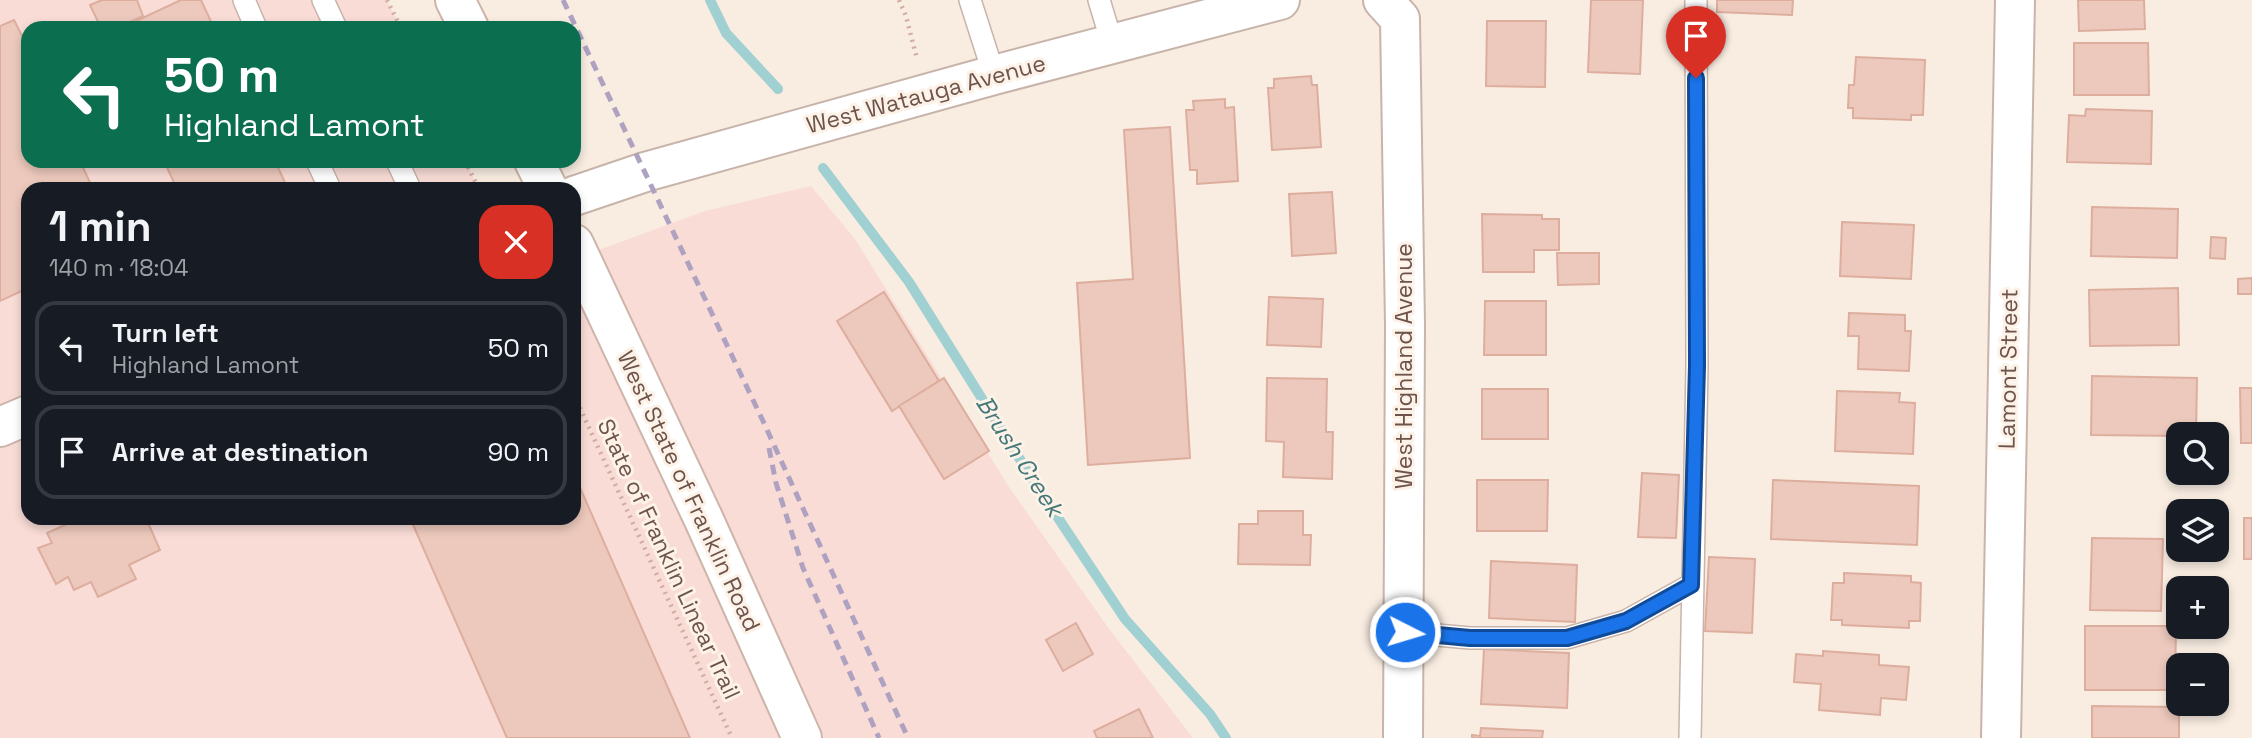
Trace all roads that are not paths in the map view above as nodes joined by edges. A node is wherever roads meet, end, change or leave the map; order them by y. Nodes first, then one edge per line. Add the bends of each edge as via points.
1 (244, 0) edge
2 (323, 0) edge
3 (455, 0) edge
4 (970, 0) edge
5 (1099, 0) edge
6 (1280, 0) edge
7 (1383, 0) edge
8 (1696, 0) edge
9 (2015, 0) edge
10 (253, 21) edge
11 (333, 21) edge
12 (466, 21) edge
13 (1112, 43) junction
14 (994, 75) junction
15 (581, 194) edge
16 (581, 259) edge
17 (21, 418) edge
18 (0, 427) edge
19 (1691, 585) junction
20 (1405, 632) junction
21 (802, 738) edge
22 (1403, 738) edge
23 (1690, 738) edge
24 (2001, 738) edge

1 - 10 lane
2 - 11 lane
3 - 12 street
4 - 14 lane
5 - 13 lane
6 - 13 street, West Watauga Avenue
7 - 20 street, West Highland Avenue via 1400,19
8 - 19 lane via 1697,366
9 - 24 street, Lamont Street
13 - 14 street, West Watauga Avenue
14 - 15 street, West Watauga Avenue
16 - 21 street, West State of Franklin Road
17 - 18 street
19 - 20 lane via 1626,621 1567,638 1470,638
19 - 23 lane
20 - 22 street, West Highland Avenue

